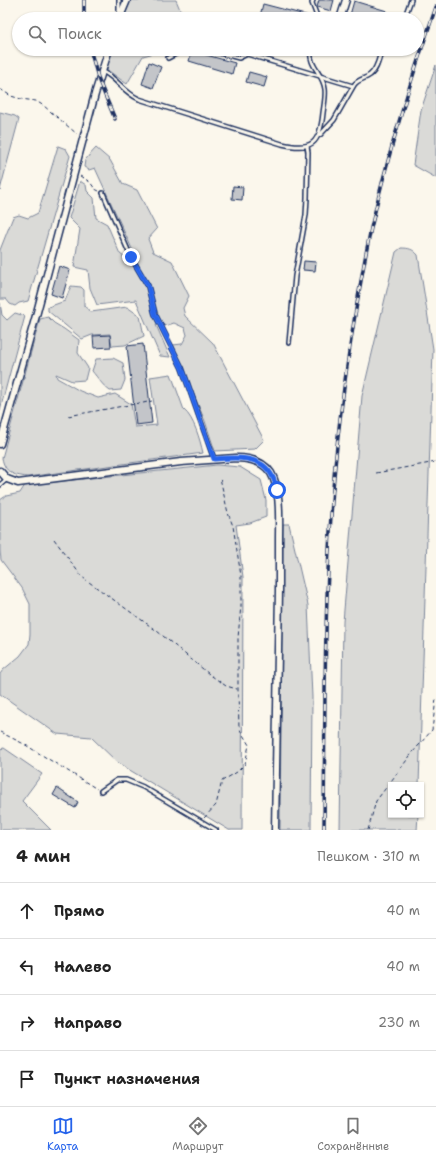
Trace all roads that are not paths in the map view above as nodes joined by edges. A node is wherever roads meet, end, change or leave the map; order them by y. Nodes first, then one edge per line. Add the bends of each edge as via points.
1 (119, 0) edge
2 (127, 0) edge
3 (313, 0) edge
4 (346, 0) edge
5 (411, 0) edge
6 (119, 12) edge
7 (122, 12) edge
8 (316, 12) edge
9 (342, 12) edge
10 (407, 12) edge
11 (107, 56) edge
12 (172, 56) edge
13 (232, 56) edge
14 (244, 56) edge
15 (254, 56) edge
16 (310, 56) edge
17 (379, 56) edge
18 (168, 58) dead end
19 (102, 71) junction
20 (319, 75) junction
21 (353, 86) junction
22 (317, 138) junction
23 (307, 146) junction
24 (103, 193) road end
25 (289, 342) dead end
26 (0, 444) edge
27 (214, 459) junction
28 (0, 471) edge
29 (7, 479) junction
30 (0, 485) edge
31 (101, 791) road end
32 (216, 830) edge
33 (275, 830) edge

1 - 6 lane
2 - 7 street
3 - 8 lane
4 - 9 street
5 - 10 lane
11 - 19 street
12 - 18 lane
13 - 14 lane
15 - 20 lane
16 - 20 lane
17 - 21 lane via 374,71
19 - 23 lane via 139,99 282,144
19 - 26 street
20 - 21 lane
20 - 22 lane via 324,83 325,93 322,127
21 - 22 lane via 334,120
22 - 23 lane
23 - 25 lane via 307,198 295,276
24 - 27 lane via 131,257 148,286 155,314 182,368
27 - 29 street via 18,483
27 - 33 street via 245,458 256,461 271,473 277,490 279,572
28 - 29 street
29 - 30 lane
31 - 32 lane via 117,780 126,780 143,787

